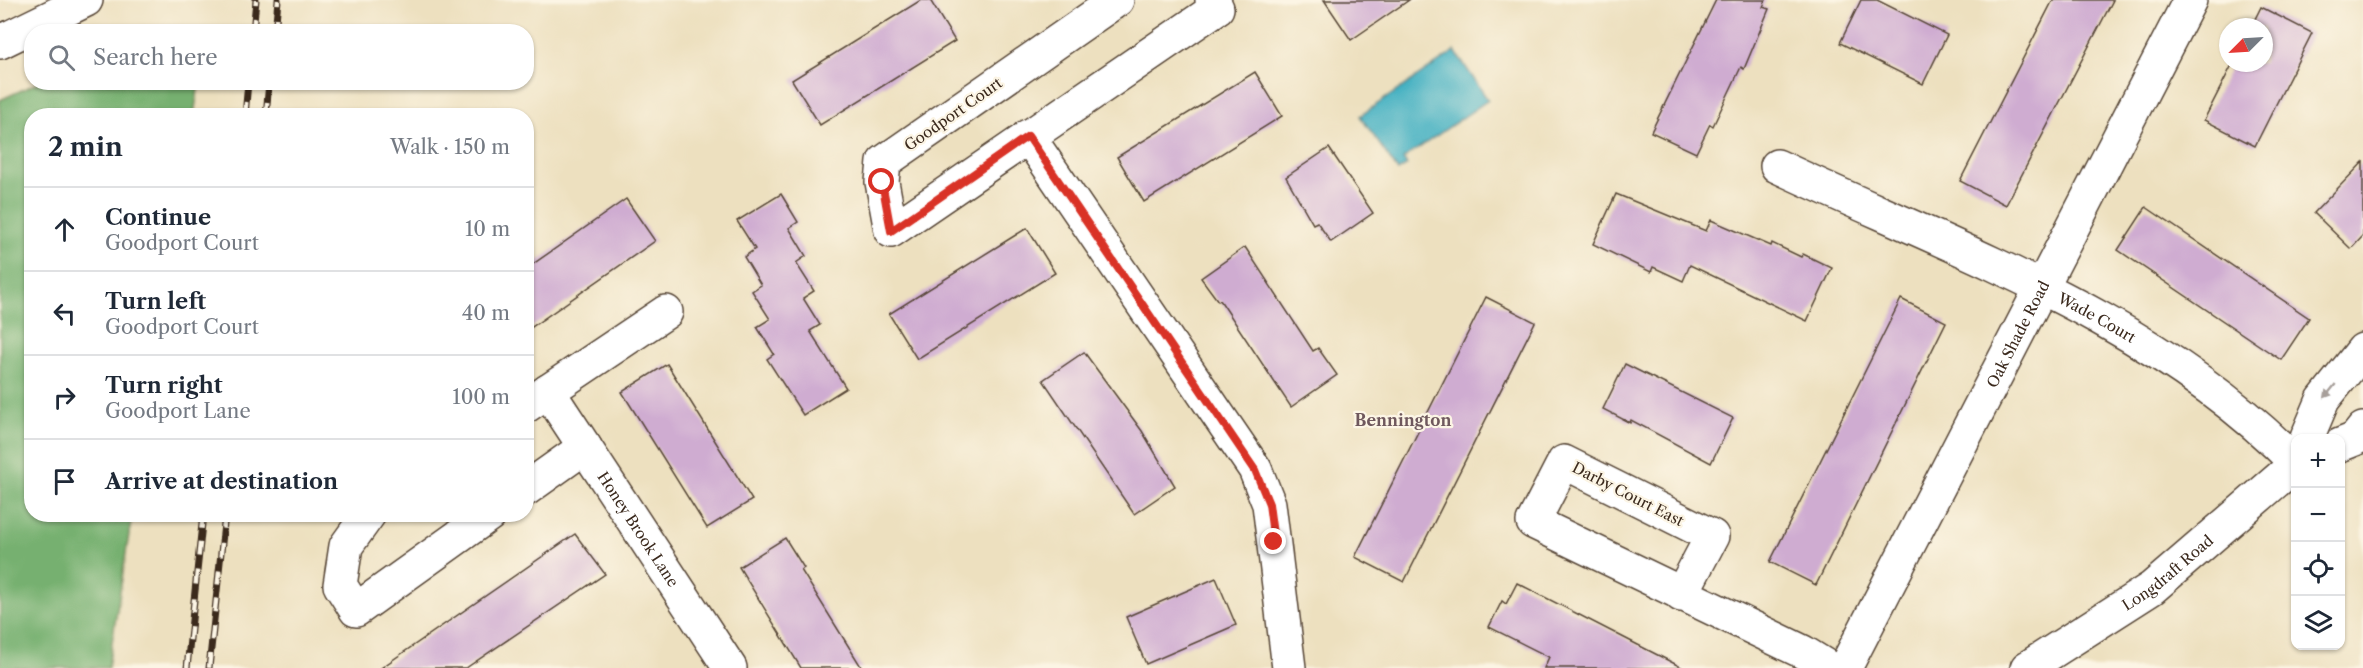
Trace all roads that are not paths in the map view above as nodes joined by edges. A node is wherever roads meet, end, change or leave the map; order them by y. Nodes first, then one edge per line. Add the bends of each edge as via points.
1 (86, 0) edge
2 (1117, 0) edge
3 (1212, 0) edge
4 (2190, 0) edge
5 (37, 24) edge
6 (24, 30) edge
7 (0, 42) edge
8 (1028, 136) junction
9 (1777, 166) dead end
10 (2041, 286) junction
11 (666, 312) dead end
12 (2363, 350) edge
13 (537, 399) edge
14 (2363, 429) edge
15 (2309, 434) edge
16 (2345, 443) edge
17 (585, 447) junction
18 (2291, 460) edge
19 (2291, 467) edge
20 (534, 483) edge
21 (363, 522) edge
22 (479, 522) edge
23 (1681, 595) junction
24 (730, 668) edge
25 (1288, 668) edge
26 (1829, 668) edge
27 (1845, 668) edge
28 (2027, 668) edge

1 - 5 street
2 - 8 street, Goodport Court via 884,162 882,182 891,231
3 - 8 street, Goodport Court via 1217,8
4 - 10 street, Oak Shade Road
6 - 7 street
8 - 25 street via 1255,470 1269,504
9 - 10 street, Wade Court
10 - 18 street, Wade Court via 2167,358 2268,435
10 - 27 street, Oak Shade Road
11 - 13 street
12 -> 15 street via 2323,400
13 - 17 street, Honey Brook Lane
14 - 16 street
17 - 20 street
17 - 24 street, Honey Brook Lane
19 - 28 street, Longdraft Road via 2151,588
21 - 22 street via 346,546 340,585 356,610
23 - 23 street, Darby Court East via 1533,522 1564,462 1712,536
23 - 26 street, Darby Court East

